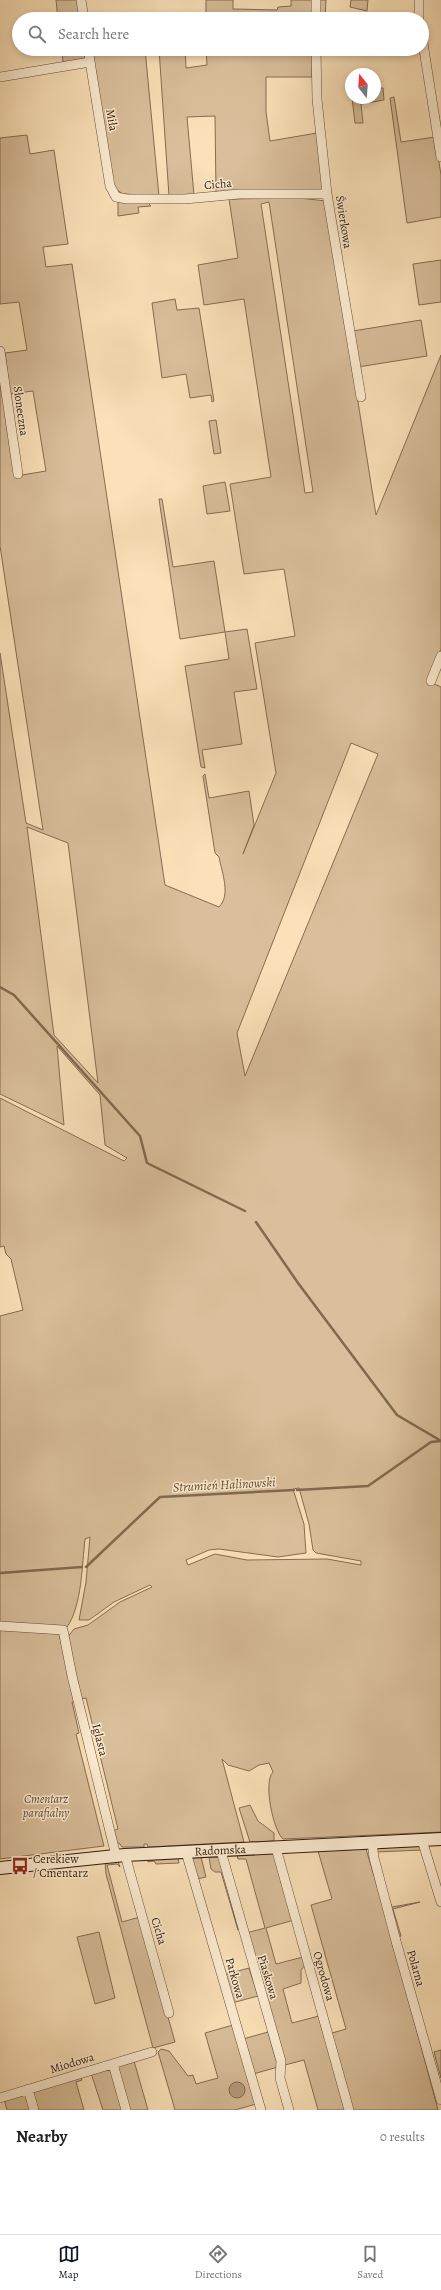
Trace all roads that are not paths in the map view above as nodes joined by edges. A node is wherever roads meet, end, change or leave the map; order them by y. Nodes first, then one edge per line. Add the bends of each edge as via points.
1 (81, 0) edge
2 (316, 0) edge
3 (419, 0) edge
4 (83, 12) edge
5 (316, 12) edge
6 (419, 12) edge
7 (89, 56) edge
8 (316, 56) edge
9 (425, 56) edge
10 (90, 62) junction
11 (0, 77) edge
12 (441, 157) edge
13 (327, 194) junction
14 (113, 195) joint
15 (0, 352) edge
16 (361, 397) dead end
17 (18, 474) dead end
18 (441, 656) edge
19 (431, 681) dead end
20 (0, 1626) edge
21 (441, 1839) edge
22 (422, 1840) junction
23 (372, 1842) junction
24 (276, 1848) junction
25 (221, 1851) junction
26 (186, 1852) junction
27 (120, 1856) junction
28 (0, 1868) edge
29 (441, 1902) edge
30 (169, 2013) dead end
31 (152, 2052) dead end
32 (113, 2064) junction
33 (28, 2089) junction
34 (0, 2098) edge
35 (441, 2100) edge
36 (34, 2110) edge
37 (126, 2110) edge
38 (261, 2110) edge
39 (290, 2110) edge
40 (349, 2110) edge

1 - 4 street
2 - 5 street
3 - 6 street
7 - 10 street, Miła
8 - 13 street, Świerkowa via 317,99
9 - 12 street
10 - 11 street
10 - 14 street, Miła
13 - 14 street, Cicha via 239,194 185,199 127,199
13 - 16 street, Świerkowa
15 - 17 street, Słoneczna
18 - 19 street
20 - 27 street, Iglasta via 63,1630 72,1676
21 - 22 street, Radomska
22 - 23 street, Radomska
22 - 29 street
23 - 24 street, Radomska
23 - 35 street, Polarna via 396,1941
24 - 25 street, Radomska
24 - 40 street, Ogrodowa
25 - 26 street, Radomska
25 - 39 street, Piaskowa via 281,2061 280,2078
26 - 27 street, Radomska
26 - 38 street, Parkowa
27 - 28 street, Radomska
27 - 30 street, Cicha
31 - 32 street, Miodowa
32 - 33 street, Miodowa
32 - 37 street
33 - 34 street, Miodowa
33 - 36 street

